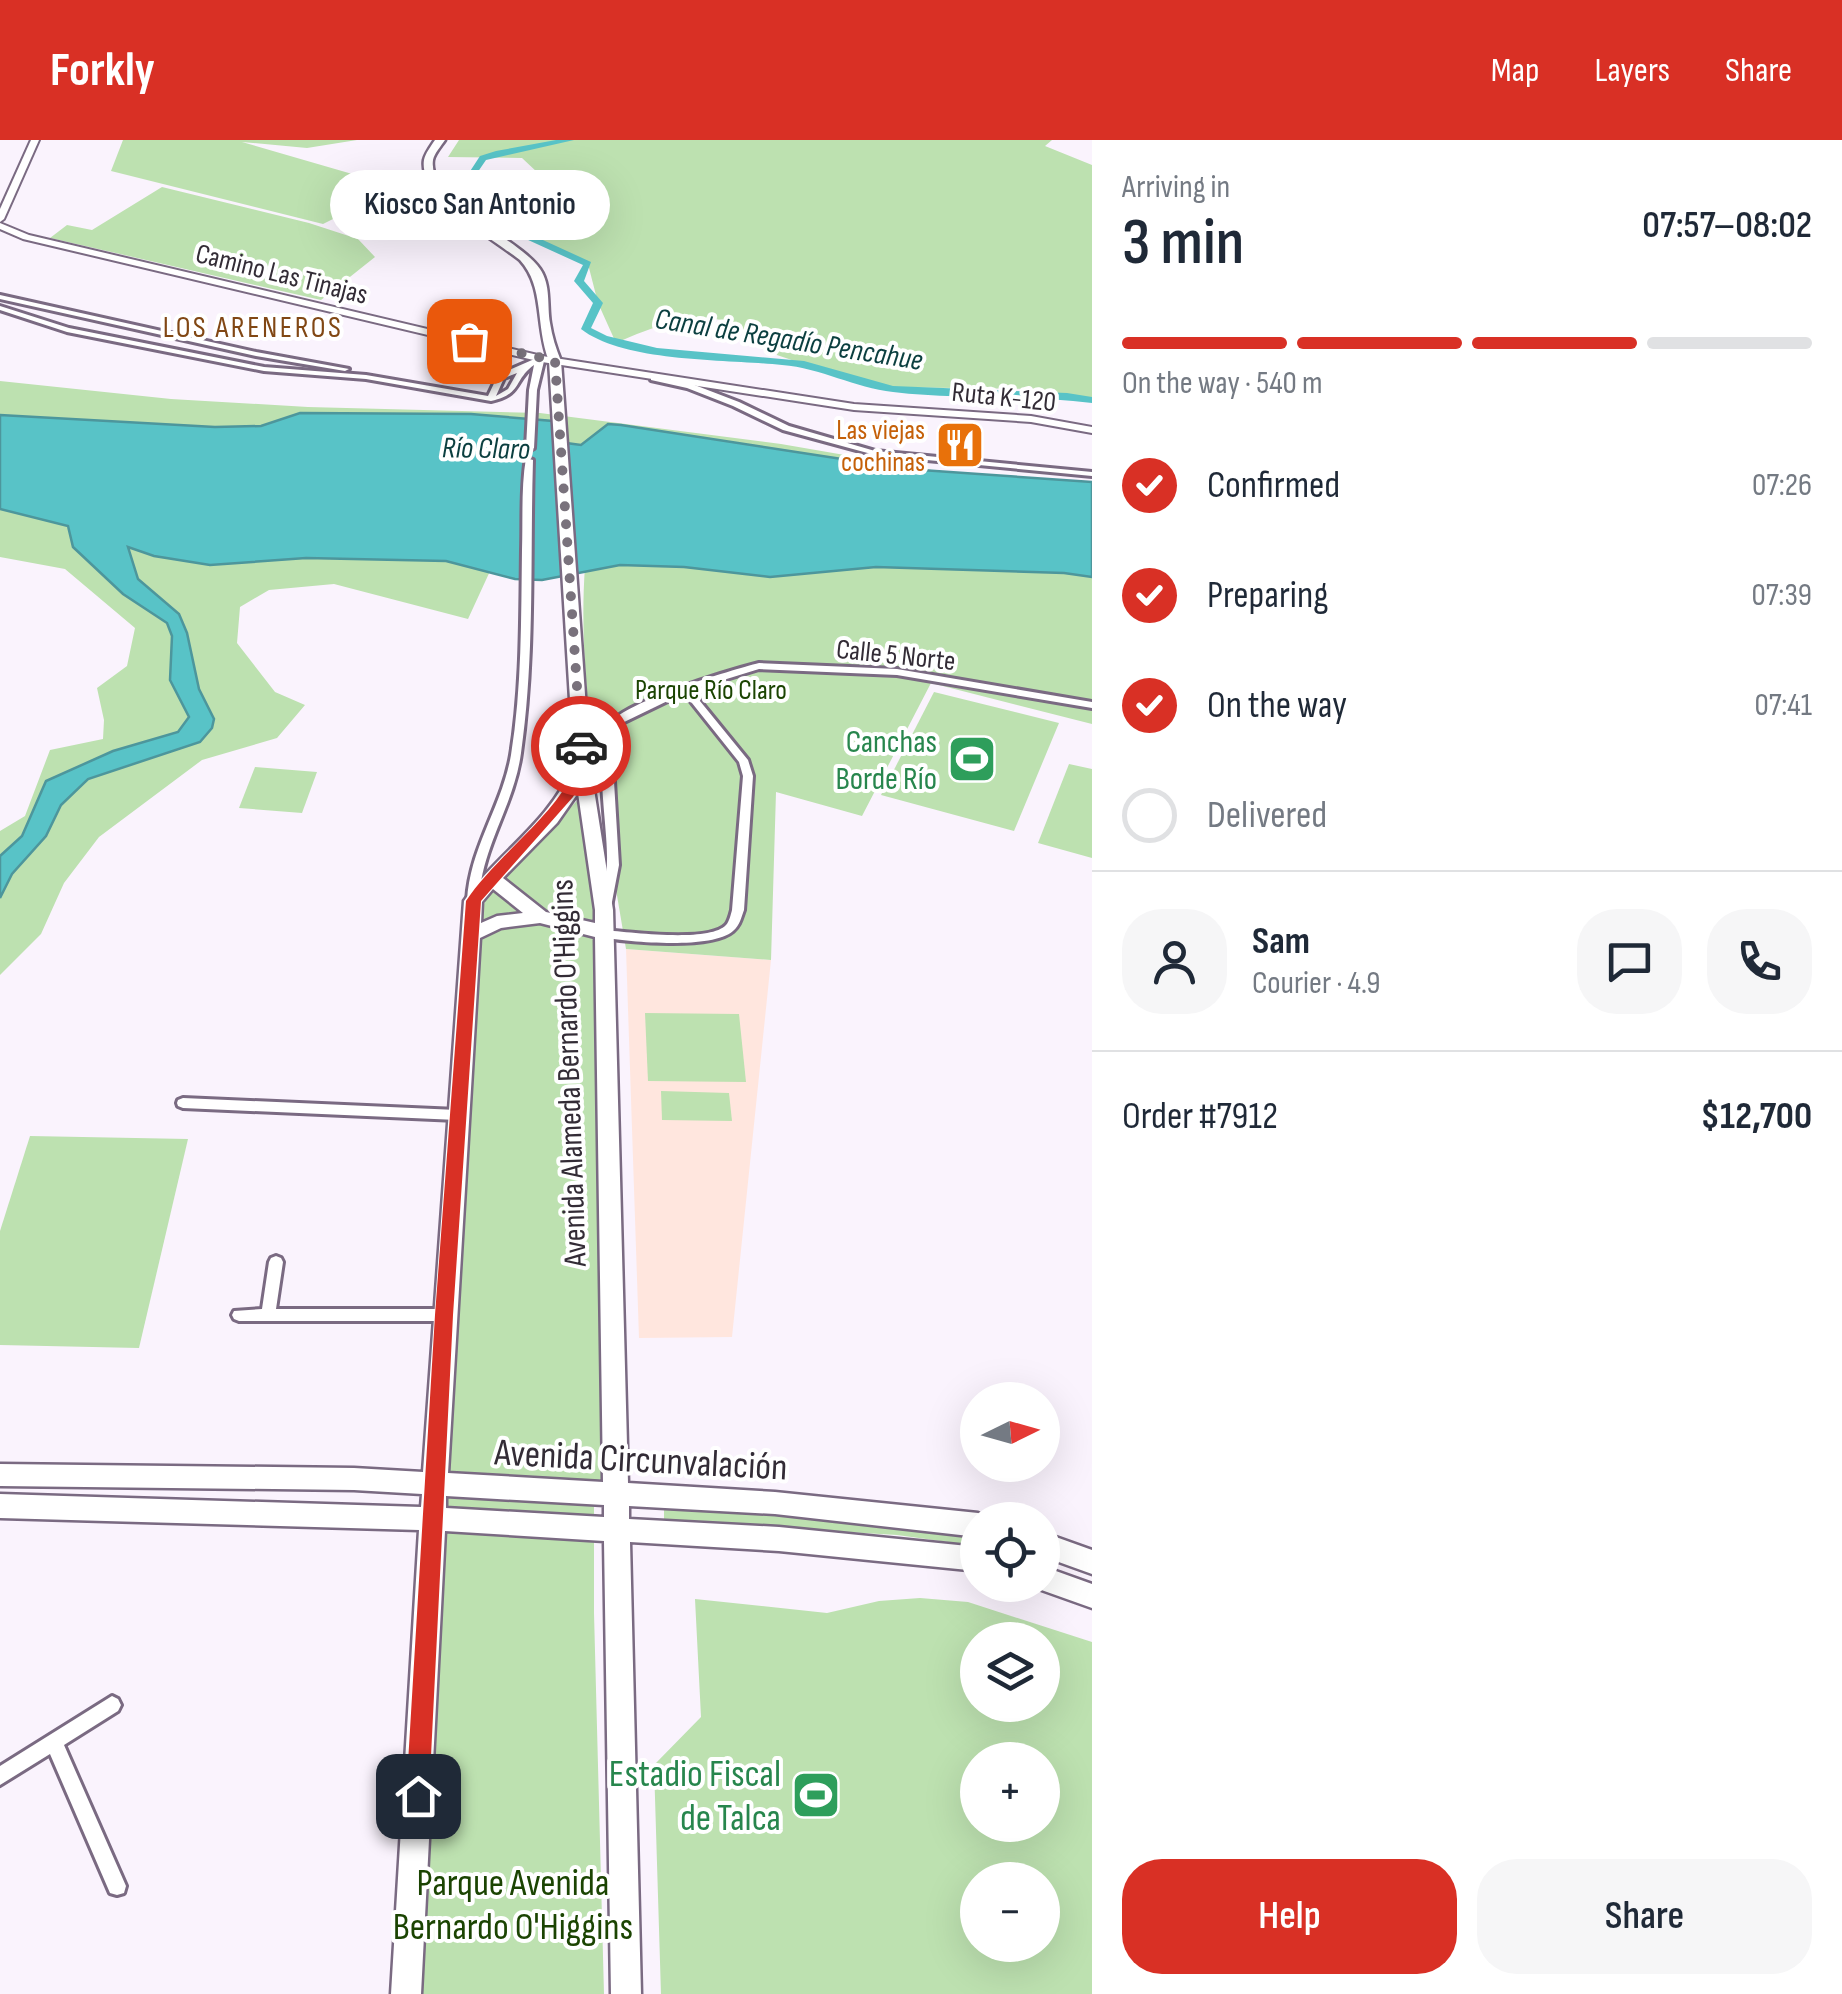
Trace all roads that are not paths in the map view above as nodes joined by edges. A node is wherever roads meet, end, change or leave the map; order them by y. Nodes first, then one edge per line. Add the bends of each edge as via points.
1 (35, 140) edge
2 (440, 140) edge
3 (0, 223) edge
4 (0, 297) edge
5 (0, 308) edge
6 (90, 316) junction
7 (68, 330) junction
8 (279, 358) junction
9 (546, 364) junction
10 (526, 366) junction
11 (264, 368) junction
12 (622, 372) junction
13 (492, 396) junction
14 (1092, 430) edge
15 (530, 448) dead end
16 (529, 460) dead end
17 (1092, 474) edge
18 (691, 686) junction
19 (1092, 705) edge
20 (582, 759) junction
21 (484, 869) junction
22 (540, 916) junction
23 (604, 922) junction
24 (469, 936) junction
25 (184, 1103) dead end
26 (457, 1116) junction
27 (276, 1262) dead end
28 (268, 1315) junction
29 (444, 1315) junction
30 (239, 1316) dead end
31 (0, 1475) edge
32 (436, 1484) junction
33 (614, 1492) junction
34 (0, 1506) edge
35 (434, 1519) junction
36 (960, 1522) edge
37 (615, 1530) junction
38 (1060, 1550) edge
39 (960, 1557) edge
40 (1092, 1562) edge
41 (1060, 1584) edge
42 (1092, 1596) edge
43 (112, 1705) dead end
44 (54, 1742) junction
45 (0, 1776) edge
46 (117, 1886) dead end
47 (406, 1994) edge
48 (626, 1994) edge

1 - 3 street, Camino Las Tinajas
2 - 9 main road via 430,153 431,181 530,262 542,282
3 - 9 street, Camino Las Tinajas via 26,237
4 - 6 street
5 - 7 street
6 - 7 street
6 - 8 street
7 - 11 street
8 - 11 street
8 - 13 street
9 - 10 street
9 - 12 street, Ruta K-120
9 - 15 street
9 - 20 main road
10 - 13 street via 502,378
10 - 13 street via 505,396
11 - 13 street
12 - 14 street, Ruta K-120 via 854,408 1031,419
12 - 17 street via 689,386 786,428 875,453
16 - 21 street via 516,758
18 - 19 street, Calle 5 Norte via 759,666 868,670
18 - 23 street, Calle 5 Norte via 630,714 611,731 613,880
18 - 23 street via 748,776 733,925 694,940
20 - 21 main road, Avenida Alameda Bernardo O'Higgins via 568,794
20 - 23 main road, Avenida Alameda Bernardo O'Higgins
21 - 22 main road
21 - 24 main road, Avenida Alameda Bernardo O'Higgins
22 - 23 main road via 586,926
22 - 24 main road via 498,922
23 - 33 main road, Avenida Alameda Bernardo O'Higgins
24 - 26 main road, Avenida Alameda Bernardo O'Higgins
25 - 26 street
26 - 29 main road, Avenida Alameda Bernardo O'Higgins
27 - 28 street
28 - 29 street
28 - 30 street
29 - 32 main road, Avenida Alameda Bernardo O'Higgins
31 - 32 main road, Avenida Circunvalación
32 - 33 main road, Avenida Circunvalación
32 - 35 main road, Avenida Alameda Bernardo O'Higgins
33 - 36 main road, Avenida Circunvalación
33 - 37 main road, Avenida Alameda Bernardo O'Higgins
34 - 35 main road, Avenida Circunvalación
35 - 37 main road, Avenida Circunvalación
35 - 47 main road, Avenida Alameda Bernardo O'Higgins
37 - 39 main road, Avenida Circunvalación
37 - 48 main road, Avenida Alameda Bernardo O'Higgins
38 - 40 main road
41 - 42 main road
43 - 44 street
44 - 45 street
44 - 46 street

